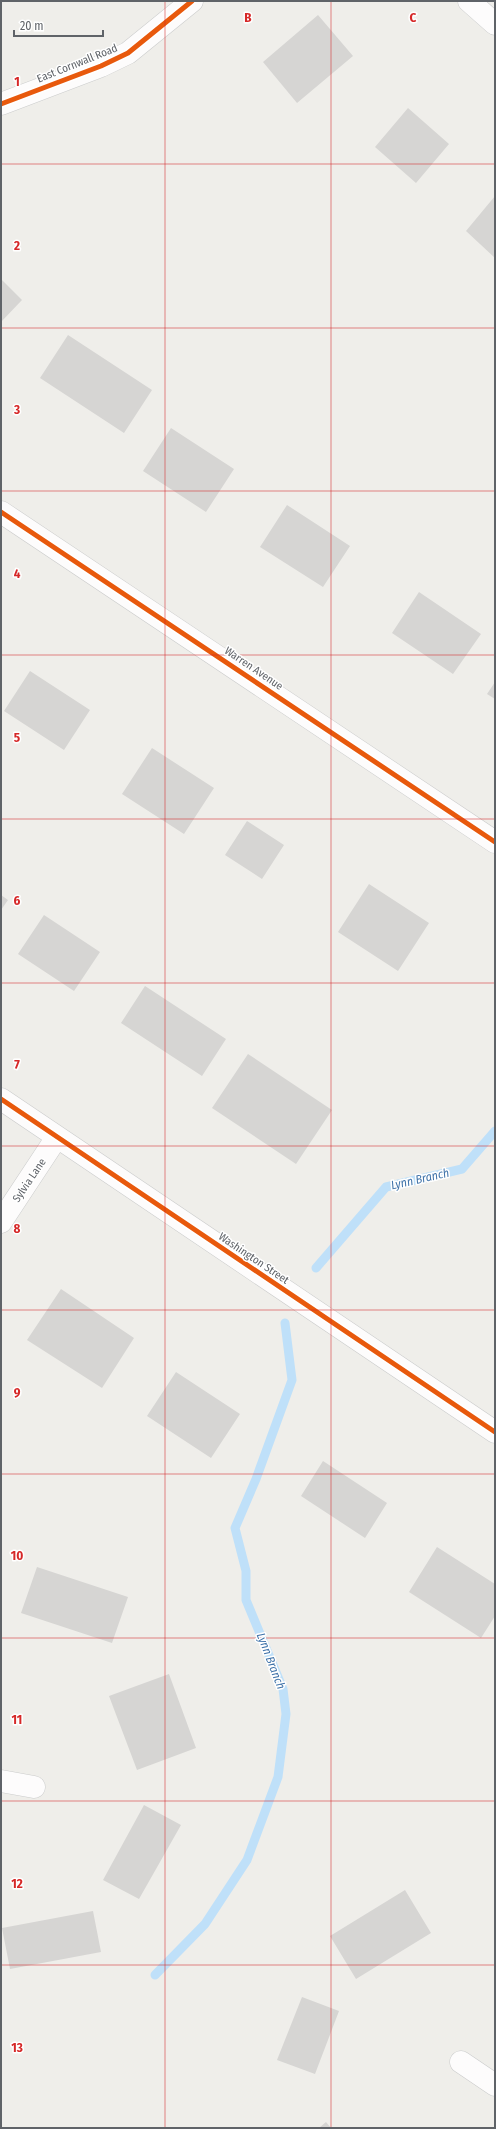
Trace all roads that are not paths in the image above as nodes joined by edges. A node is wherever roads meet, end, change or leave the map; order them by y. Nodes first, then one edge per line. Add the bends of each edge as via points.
1 (192, 1) edge
2 (469, 1) edge
3 (495, 24) edge
4 (1, 104) edge
5 (1, 512) edge
6 (495, 842) edge
7 (1, 1100) edge
8 (57, 1137) junction
9 (1, 1222) edge
10 (495, 1432) edge
11 (1, 1781) edge
12 (34, 1787) dead end
13 (461, 2062) dead end
14 (495, 2085) edge

1 - 4 street, East Cornwall Road via 128,53
2 - 3 street
5 - 6 street, Warren Avenue
7 - 8 street, Washington Street
8 - 9 street, Sylvia Lane
8 - 10 street, Washington Street
11 - 12 street
13 - 14 street

